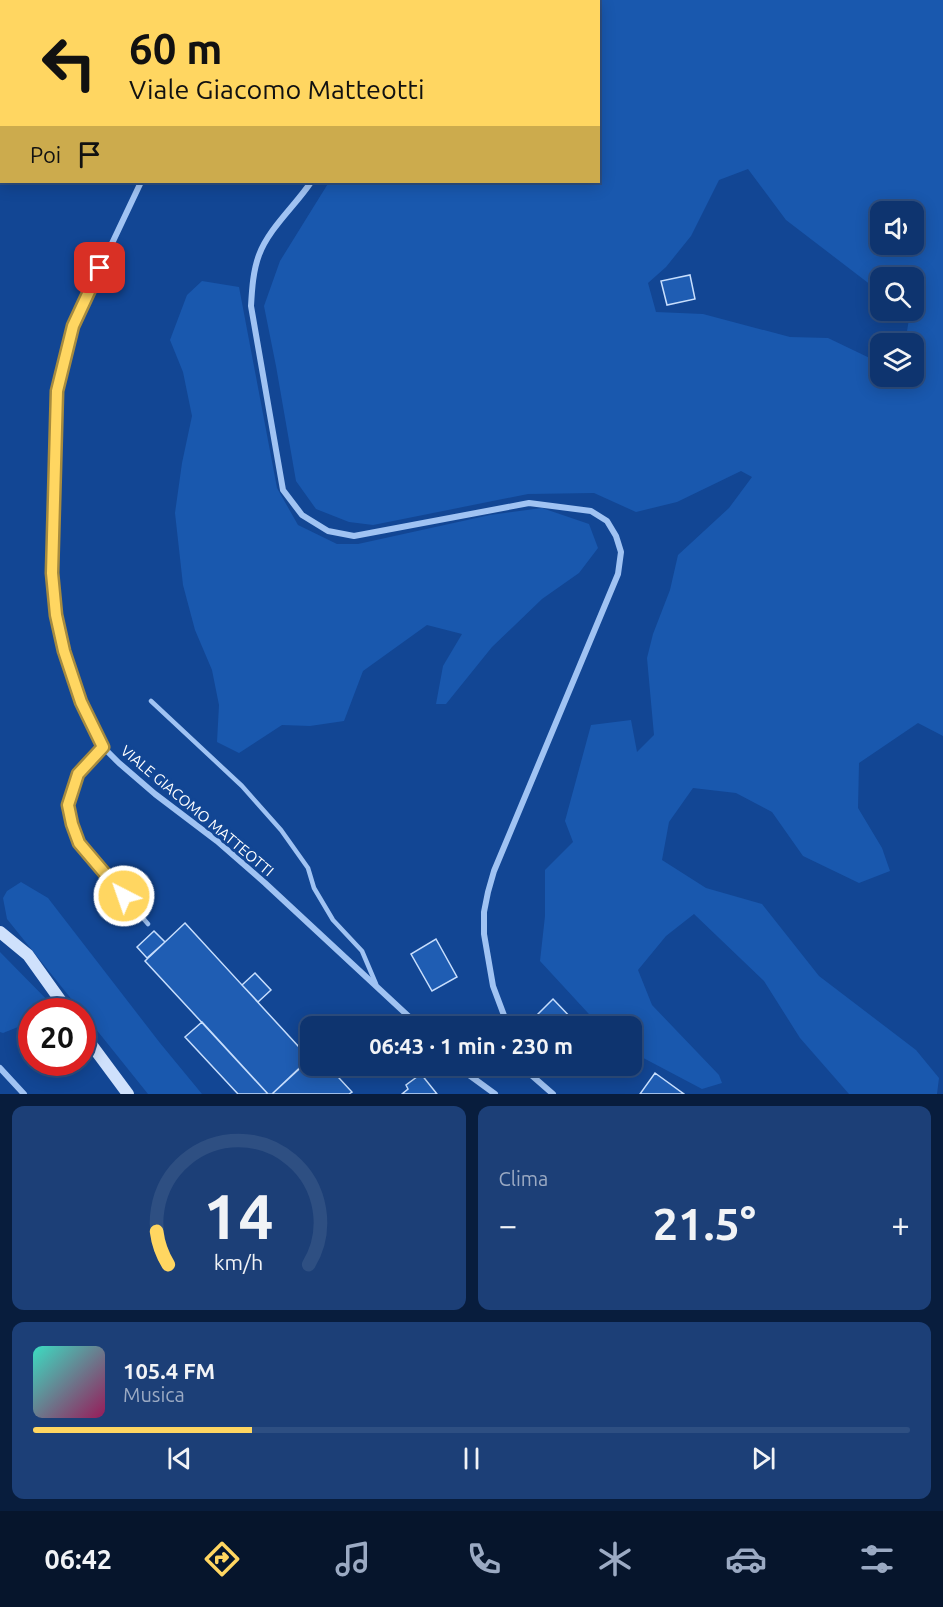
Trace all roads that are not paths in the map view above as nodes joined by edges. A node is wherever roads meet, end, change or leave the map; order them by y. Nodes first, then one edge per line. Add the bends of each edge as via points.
1 (141, 183) edge
2 (310, 183) edge
3 (151, 701) dead end
4 (103, 747) junction
5 (148, 924) dead end
6 (0, 932) edge
7 (376, 985) junction
8 (59, 998) edge
9 (409, 1016) edge
10 (504, 1016) edge
11 (96, 1051) edge
12 (0, 1068) edge
13 (470, 1076) edge
14 (532, 1076) edge
15 (24, 1094) edge
16 (128, 1094) edge
17 (495, 1094) edge
18 (554, 1094) edge

1 - 4 street, VIALE GIACOMO MATTEOTTI via 73,326 57,391 52,573 56,615 81,702
2 - 10 street via 259,254 251,306 283,490 302,515 328,531 354,536 529,502 591,511 607,521 621,552 618,574 488,892 484,912 486,944 493,987
3 - 7 lane via 242,786 281,830 308,868 314,888 333,920 362,951
4 - 5 lane via 78,774 68,805 72,824 79,843
4 - 7 street, VIALE GIACOMO MATTEOTTI via 155,794 217,840
6 - 8 street via 28,955
7 - 9 street, VIALE GIACOMO MATTEOTTI
11 - 16 street
12 - 15 street
13 - 17 street
14 - 18 street

